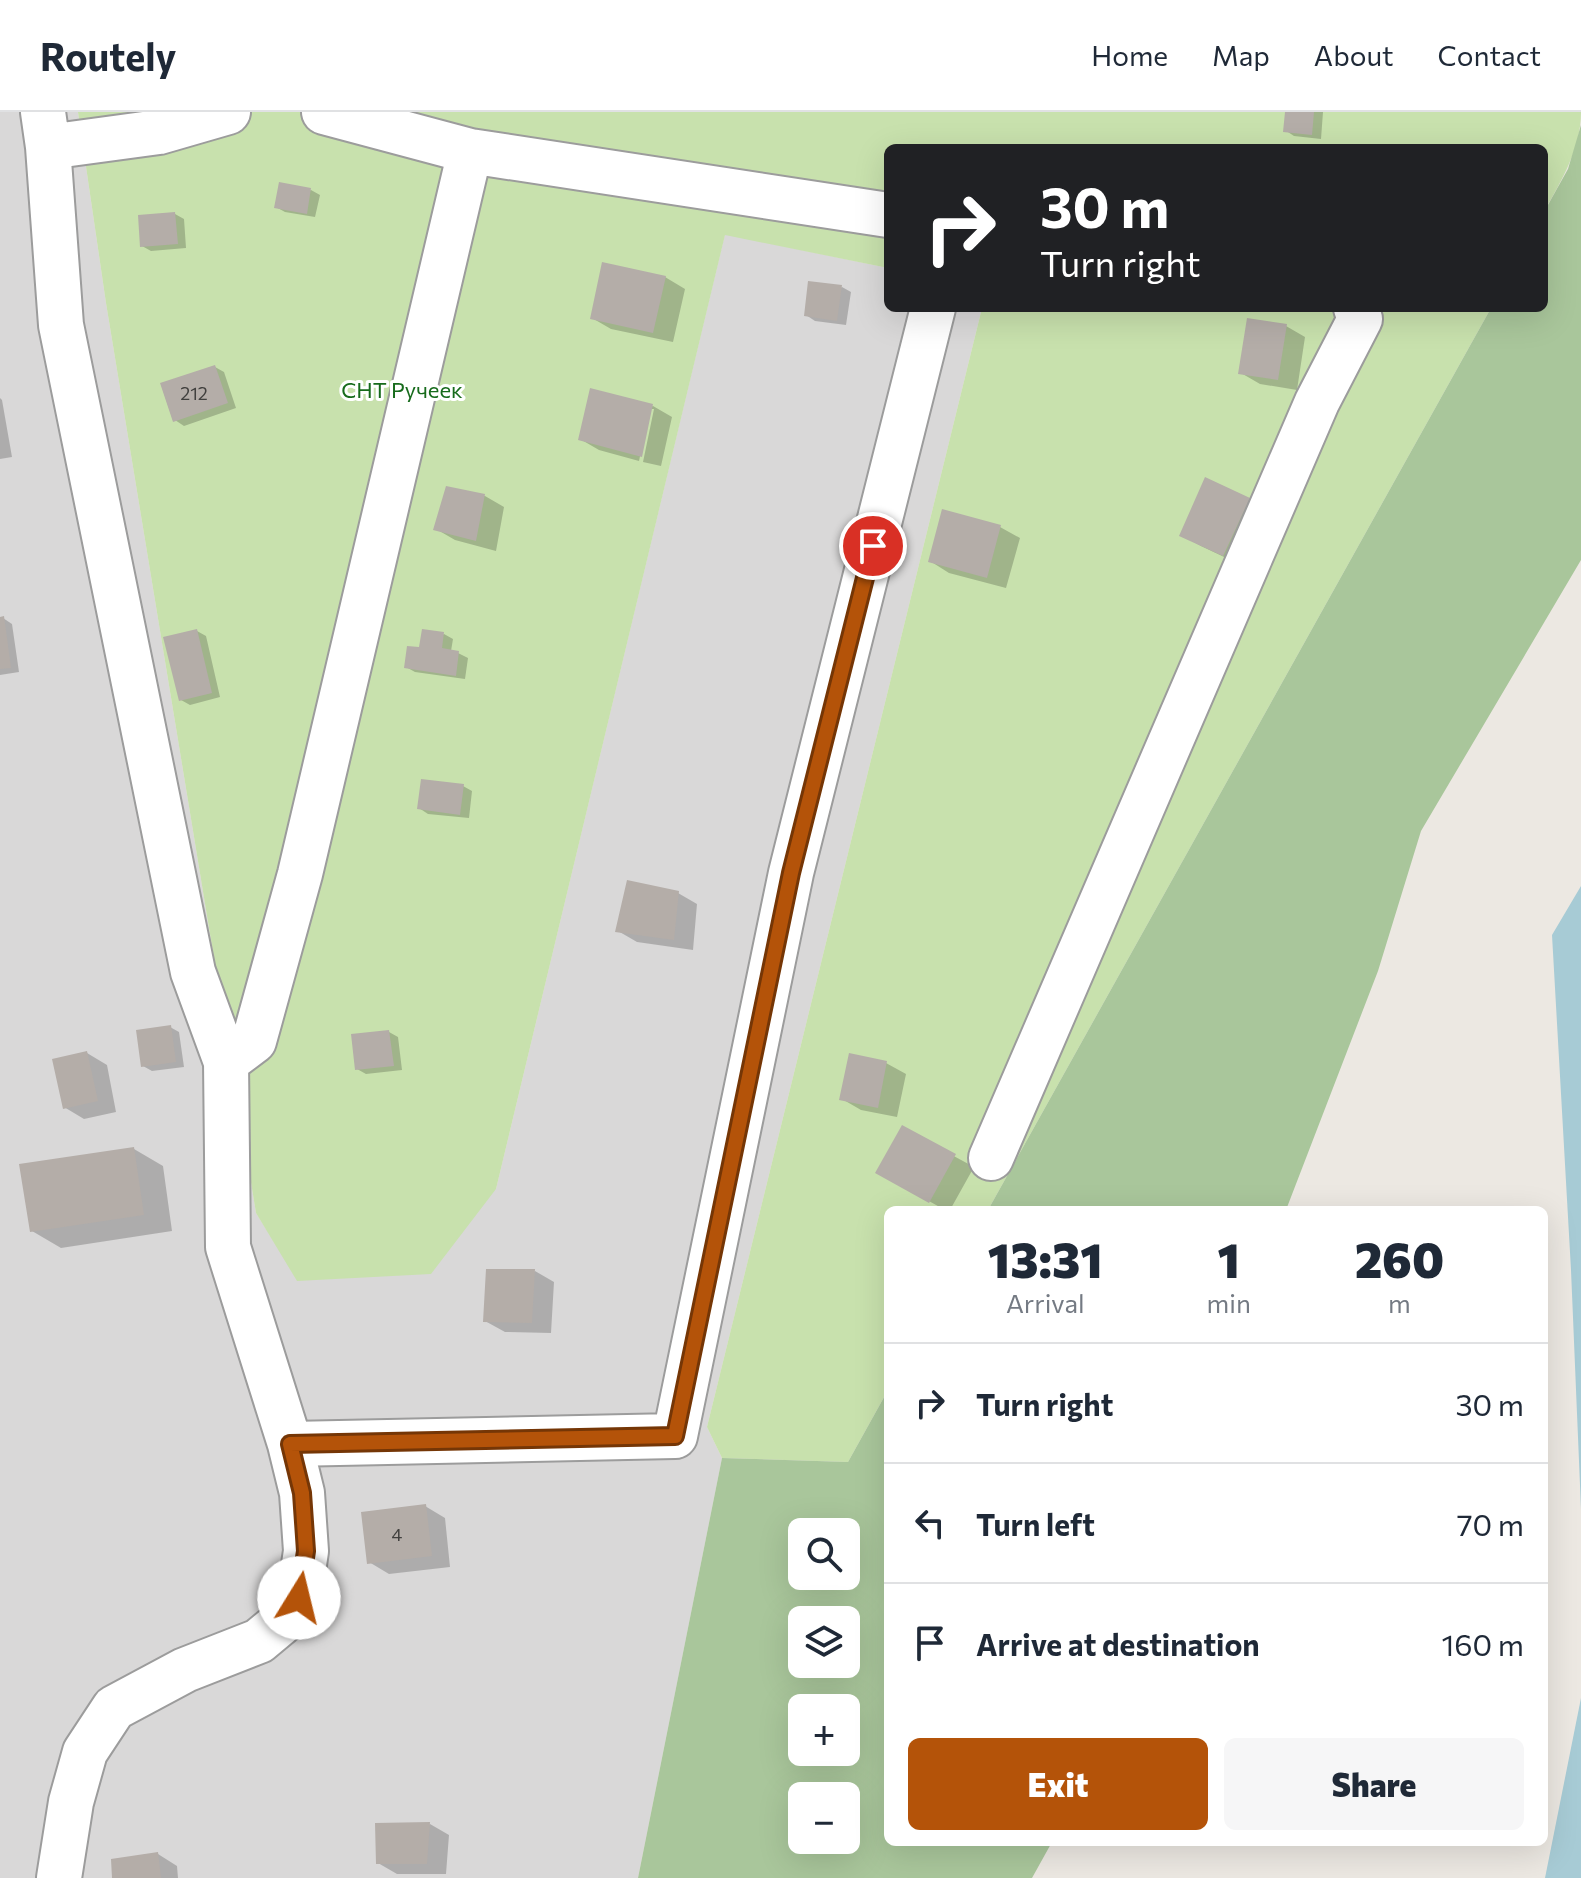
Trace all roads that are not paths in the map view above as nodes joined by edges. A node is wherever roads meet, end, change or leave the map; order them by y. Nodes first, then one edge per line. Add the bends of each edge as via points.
1 (228, 112) edge
2 (324, 112) edge
3 (45, 129) edge
4 (470, 151) junction
5 (884, 214) edge
6 (932, 312) edge
7 (1357, 312) edge
8 (226, 1062) junction
9 (991, 1158) dead end
10 (290, 1444) junction
11 (59, 1878) edge

1 - 3 street via 159,132
2 - 4 street
3 - 8 street via 61,325 193,972
4 - 5 street
4 - 8 street via 300,874 254,1041
6 - 10 street via 791,873 675,1436
7 - 9 street via 1360,319 1317,402
8 - 10 street via 228,1247
10 - 11 street via 302,1493 306,1551 299,1598 259,1641 185,1670 114,1708 85,1752

